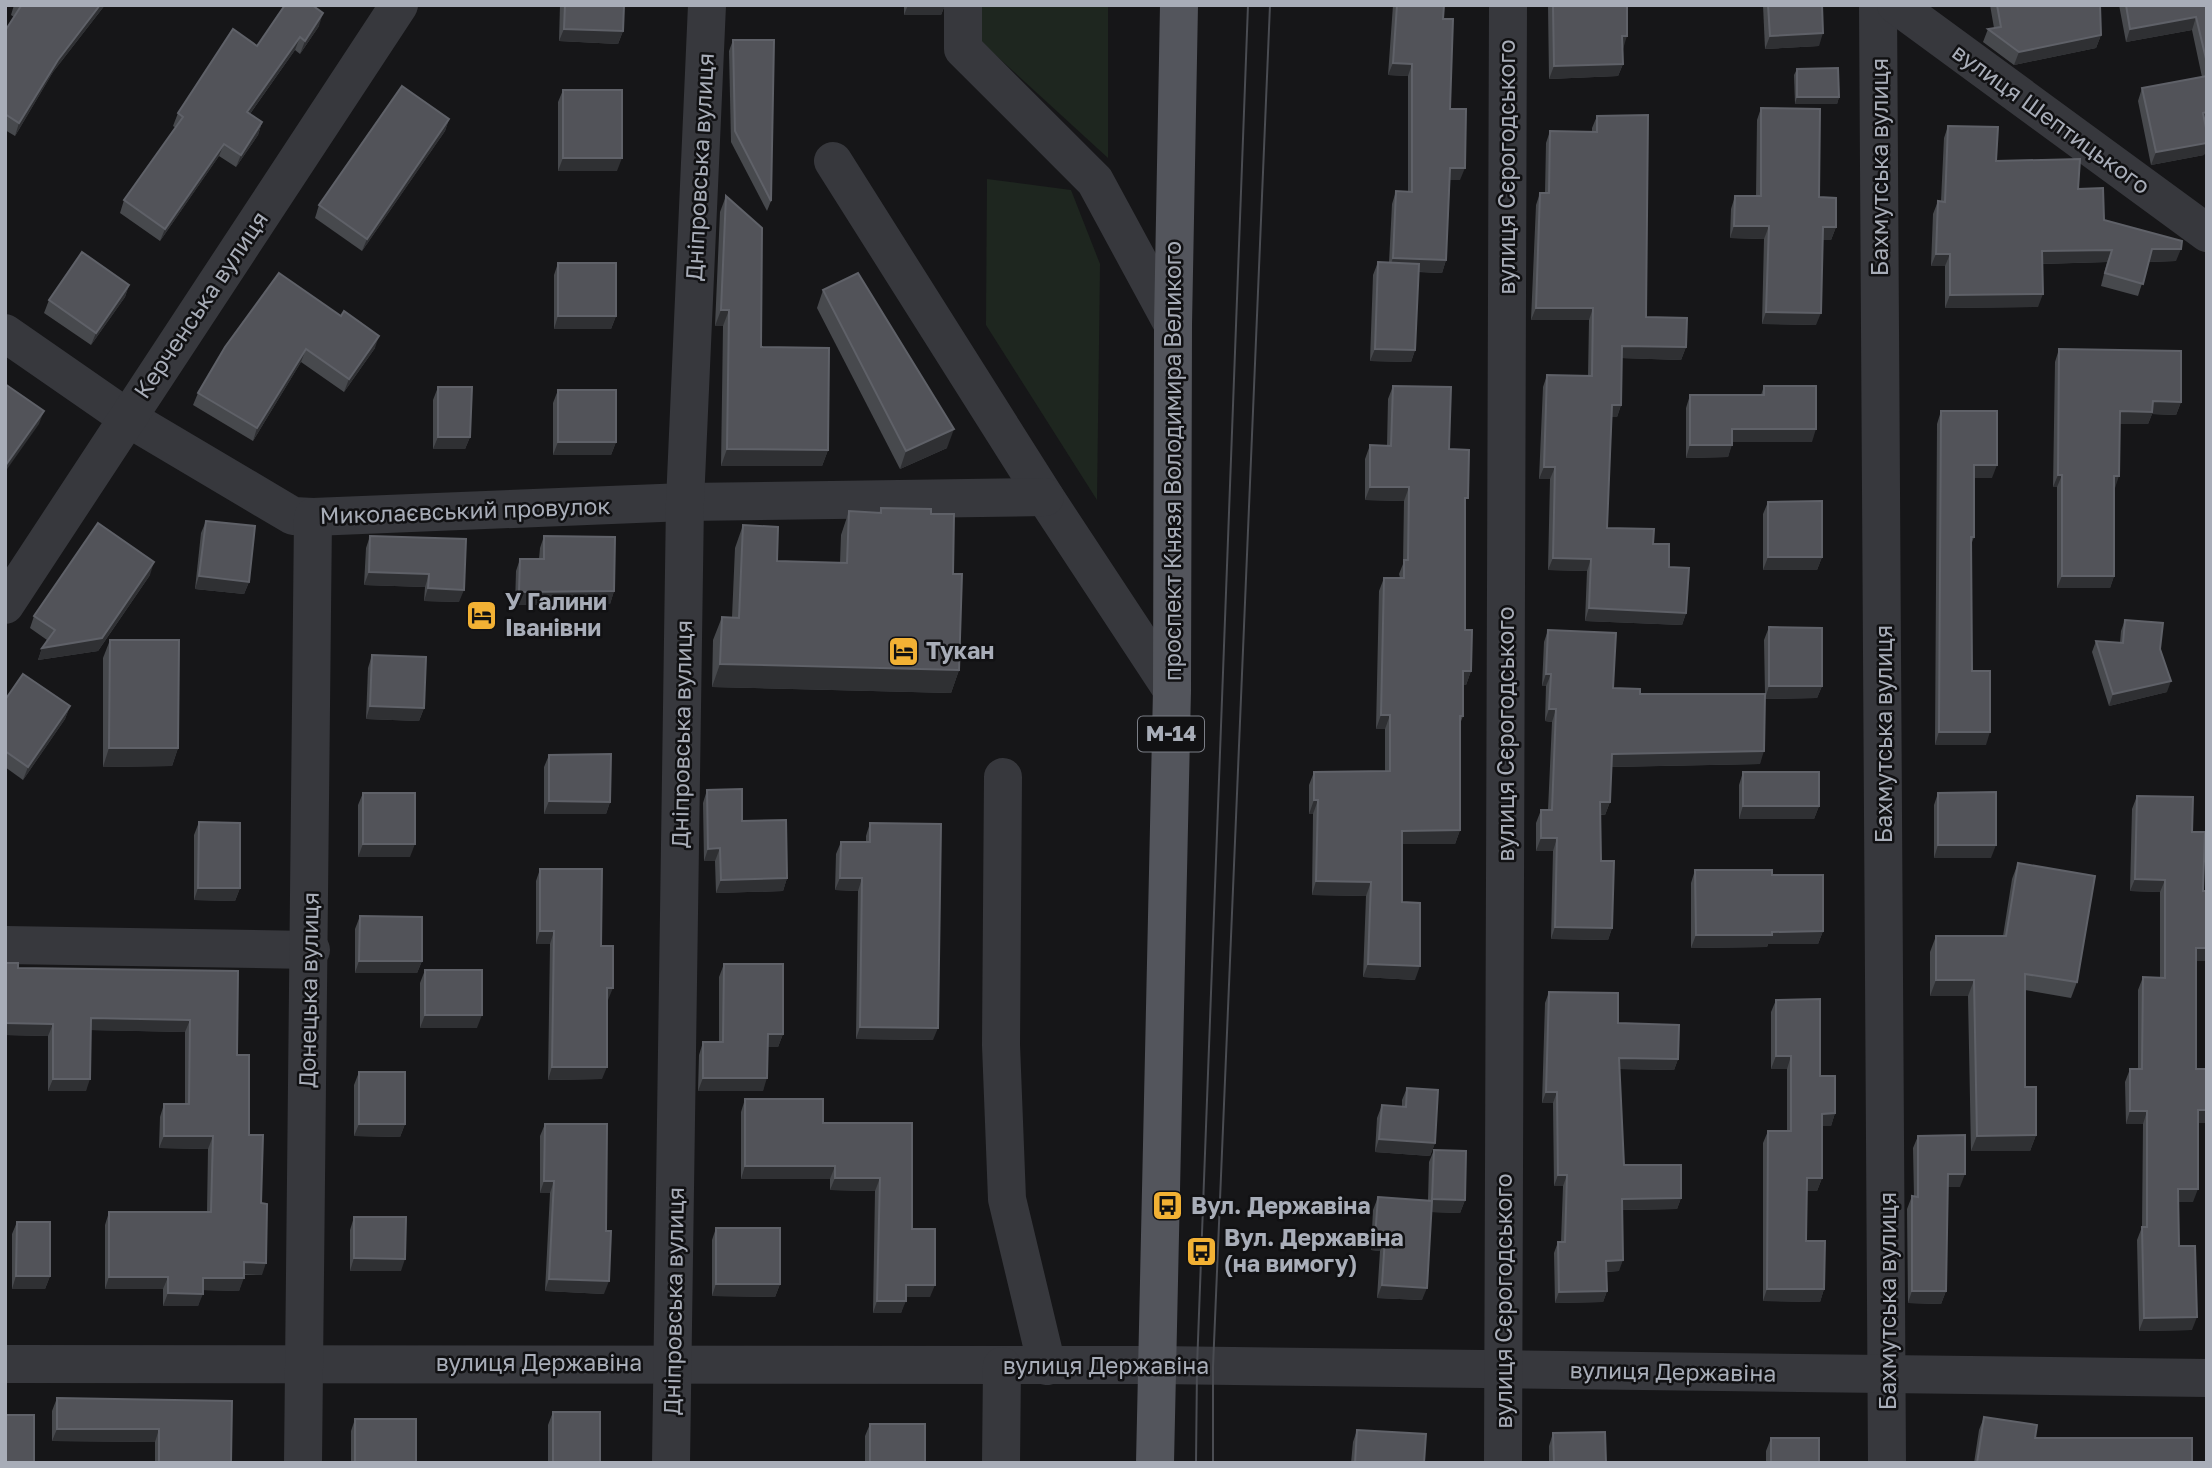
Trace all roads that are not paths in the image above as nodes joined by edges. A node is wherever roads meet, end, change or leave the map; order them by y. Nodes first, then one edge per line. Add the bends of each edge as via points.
1 (399, 5) edge
2 (707, 5) edge
3 (963, 5) edge
4 (1179, 5) edge
5 (1508, 5) edge
6 (1878, 5) edge
7 (1896, 5) edge
8 (833, 161) dead end
9 (2207, 233) edge
10 (1173, 325) junction
11 (5, 333) edge
12 (126, 417) junction
13 (1045, 497) junction
14 (685, 502) junction
15 (313, 517) junction
16 (5, 605) edge
17 (1172, 690) junction
18 (1003, 777) dead end
19 (5, 945) edge
20 (311, 950) junction
21 (673, 1362) junction
22 (303, 1363) junction
23 (5, 1364) edge
24 (1002, 1366) junction
25 (1157, 1366) junction
26 (1047, 1367) junction
27 (1503, 1369) junction
28 (1889, 1375) junction
29 (2207, 1378) edge
30 (303, 1463) edge
31 (671, 1463) edge
32 (1001, 1463) edge
33 (1155, 1463) edge
34 (1503, 1463) edge
35 (1887, 1463) edge

1 - 12 street, Керченська вулиця
2 - 14 street, Дніпровська вулиця
3 - 10 street via 963,49 1095,181
4 - 10 main road, проспект Князя Володимира Великого / М-14
5 - 27 street, вулиця Сєрогодського
6 - 28 street, Бахмутська вулиця
7 - 9 street, вулиця Шептицького
8 - 13 street
10 - 17 main road, проспект Князя Володимира Великого / М-14
11 - 12 street, Миколаєвський провулок
12 - 15 street, Миколаєвський провулок via 293,516
12 - 16 street, Керченська вулиця
13 - 14 street, Миколаєвський провулок
13 - 17 street
14 - 15 street, Миколаєвський провулок
14 - 21 street, Дніпровська вулиця
15 - 20 street, Донецька вулиця
17 - 25 main road, проспект Князя Володимира Великого / М-14
18 - 26 street via 1001,1045 1007,1199
19 - 20 street
20 - 22 street, Донецька вулиця
21 - 22 street, вулиця Державіна
21 - 24 street, вулиця Державіна
21 - 31 street, Дніпровська вулиця
22 - 23 street, вулиця Державіна
22 - 30 street, Донецька вулиця
24 - 26 street, вулиця Державіна
24 - 32 street
25 - 26 street, вулиця Державіна
25 - 27 street, вулиця Державіна
25 - 33 main road, проспект Князя Володимира Великого / М-14
27 - 28 street, вулиця Державіна
27 - 34 street, вулиця Сєрогодського
28 - 29 street, вулиця Державіна
28 - 35 street, Бахмутська вулиця

